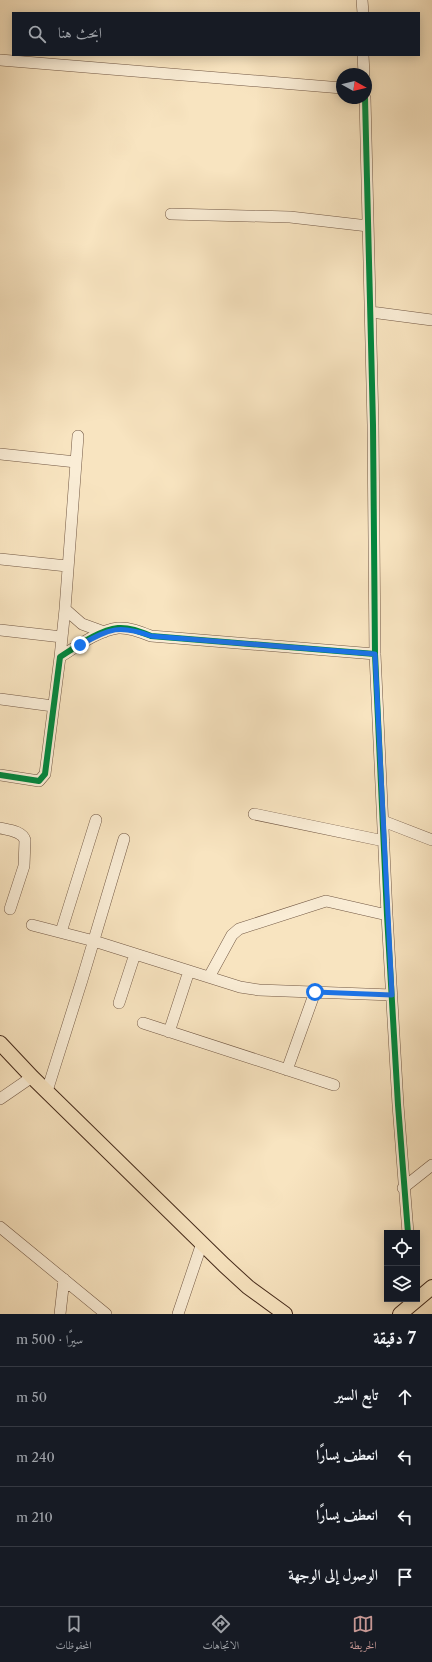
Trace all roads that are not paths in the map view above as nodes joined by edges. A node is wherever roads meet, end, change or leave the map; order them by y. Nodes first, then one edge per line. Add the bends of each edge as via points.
1 (362, 0) edge
2 (362, 12) edge
3 (364, 56) edge
4 (0, 60) edge
5 (364, 68) edge
6 (336, 88) edge
7 (364, 104) edge
8 (171, 214) dead end
9 (368, 226) junction
10 (371, 312) junction
11 (432, 320) edge
12 (78, 436) dead end
13 (0, 454) edge
14 (76, 462) junction
15 (0, 560) edge
16 (67, 566) junction
17 (65, 609) junction
18 (0, 630) edge
19 (104, 632) junction
20 (62, 637) junction
21 (375, 654) junction
22 (60, 657) junction
23 (0, 699) edge
24 (53, 706) junction
25 (0, 774) edge
26 (254, 814) dead end
27 (96, 820) dead end
28 (383, 821) junction
29 (0, 828) edge
30 (124, 839) dead end
31 (432, 840) edge
32 (384, 841) junction
33 (10, 909) dead end
34 (387, 915) junction
35 (32, 924) dead end
36 (62, 932) junction
37 (94, 941) junction
38 (135, 954) junction
39 (189, 971) junction
40 (208, 977) junction
41 (315, 992) junction
42 (392, 995) junction
43 (119, 1003) dead end
44 (143, 1023) dead end
45 (169, 1032) junction
46 (0, 1044) edge
47 (287, 1070) junction
48 (32, 1077) junction
49 (334, 1085) dead end
50 (47, 1091) junction
51 (0, 1099) edge
52 (432, 1165) edge
53 (403, 1188) junction
54 (0, 1227) edge
55 (408, 1230) edge
56 (202, 1243) junction
57 (64, 1279) junction
58 (432, 1287) edge
59 (420, 1296) edge
60 (413, 1302) edge
61 (60, 1314) edge
62 (106, 1314) edge
63 (178, 1314) edge
64 (285, 1314) edge
65 (400, 1314) edge

1 - 2 street
3 - 5 street
4 - 6 street
7 - 9 street
8 - 9 street via 290,217
9 - 10 street
10 - 11 street
10 - 21 street
12 - 14 street
13 - 14 street
14 - 16 street
15 - 16 street
16 - 17 street
17 - 19 street via 82,624
17 - 20 street
18 - 20 street
19 - 21 street via 118,628 151,636
19 - 22 street
20 - 22 street
21 - 28 street
22 - 24 street
23 - 24 street
24 - 25 street via 43,778 39,781
26 - 32 street
27 - 36 street
28 - 31 street
28 - 32 street
29 - 33 street via 19,833 25,840 25,859
30 - 37 street
32 - 34 street
34 - 40 street via 326,901 239,929 232,935
34 - 42 street
35 - 36 street
36 - 37 street
37 - 38 street
37 - 50 street
38 - 39 street
38 - 43 street
39 - 40 street
39 - 45 street
40 - 41 street via 250,989
41 - 42 street
41 - 47 street
42 - 53 street
44 - 45 street
45 - 47 street
46 - 48 main road
47 - 49 street
48 - 50 main road
48 - 51 street
50 - 56 main road
52 - 53 street
53 - 55 street
54 - 57 street
56 - 63 street
56 - 64 main road via 248,1287
57 - 61 street
57 - 62 street
58 - 59 main road
60 - 65 main road

